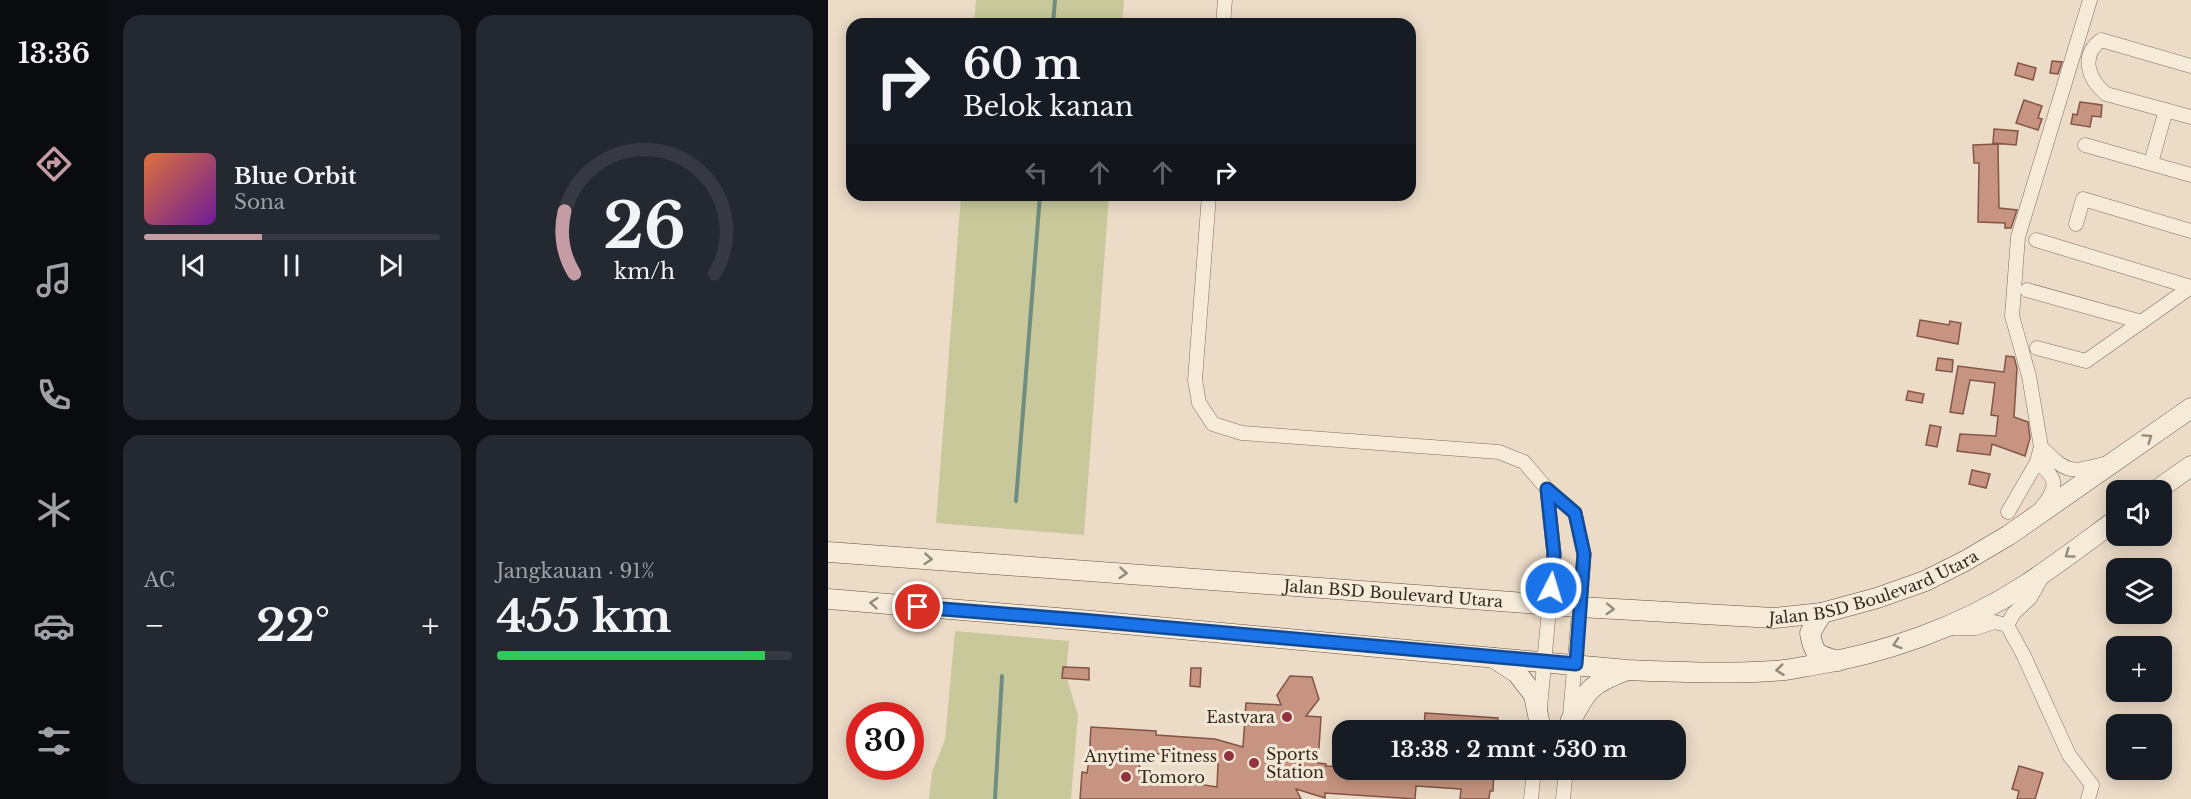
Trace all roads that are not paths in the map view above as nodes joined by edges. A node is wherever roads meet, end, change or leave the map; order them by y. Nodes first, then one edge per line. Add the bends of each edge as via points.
1 (1225, 0) edge
2 (2090, 0) edge
3 (1224, 18) edge
4 (2191, 66) edge
5 (2166, 110) junction
6 (2191, 117) edge
7 (2085, 145) dead end
8 (2151, 163) junction
9 (2191, 175) edge
10 (1209, 201) edge
11 (2076, 224) dead end
12 (2191, 231) edge
13 (2036, 240) dead end
14 (2191, 287) edge
15 (2027, 290) dead end
16 (2142, 322) junction
17 (2037, 348) dead end
18 (2191, 408) edge
19 (2041, 447) junction
20 (2037, 462) junction
21 (2114, 462) junction
22 (2191, 466) edge
23 (2171, 480) edge
24 (1547, 489) junction
25 (2008, 512) dead end
26 (2031, 520) junction
27 (2106, 527) edge
28 (828, 552) edge
29 (2046, 570) junction
30 (828, 599) edge
31 (1550, 605) junction
32 (1580, 607) junction
33 (1822, 613) junction
34 (2007, 625) junction
35 (1942, 628) junction
36 (1491, 656) junction
37 (1546, 661) junction
38 (1838, 661) junction
39 (1576, 664) junction
40 (1627, 670) junction
41 (1538, 720) edge
42 (1540, 720) edge
43 (1570, 720) edge
44 (1572, 720) edge
45 (1533, 780) edge
46 (1565, 780) edge
47 (1531, 799) edge
48 (1563, 799) edge
49 (2088, 799) edge

1 - 3 street
2 - 19 street via 2018,237 2012,316 2029,376
4 - 5 street via 2101,39 2093,46 2090,72 2095,84 2106,94
5 - 6 street
5 - 8 street
7 - 8 street
8 - 9 street
10 - 24 street via 1195,380 1199,403 1213,424 1242,433 1499,452 1524,462
11 - 12 street via 2083,199
13 - 14 street
14 - 16 street
15 - 16 street
16 - 17 street via 2086,361
21 -> 18 main road, Jalan BSD Boulevard Utara
19 - 20 street
19 - 21 street via 2069,470
20 - 25 street
20 - 26 street via 2051,473 2055,484
21 - 26 main road, Jalan BSD Boulevard Utara
22 - 23 main road
24 - 31 street via 1554,554
24 - 32 street via 1575,513 1584,554
26 - 33 main road, Jalan BSD Boulevard Utara via 1925,581
27 -> 29 main road
28 -> 31 main road, Jalan BSD Boulevard Utara
29 - 34 street via 2030,598
29 - 35 main road via 1984,609
36 -> 30 main road
31 - 32 main road, Jalan BSD Boulevard Utara
31 - 37 street
32 -> 33 main road, Jalan BSD Boulevard Utara via 1774,618
32 - 39 street
33 - 38 main road via 1810,633 1813,647 1818,655
34 - 35 street via 1994,622 1976,628
34 - 49 street via 2070,755 2092,785
35 -> 38 main road
36 - 37 main road
36 - 41 main road via 1517,673 1534,695
37 - 39 main road
37 - 42 street
38 -> 40 main road via 1774,671
39 - 40 main road
39 - 43 street
40 - 44 main road via 1599,680 1584,694
45 - 47 street
46 - 48 street

